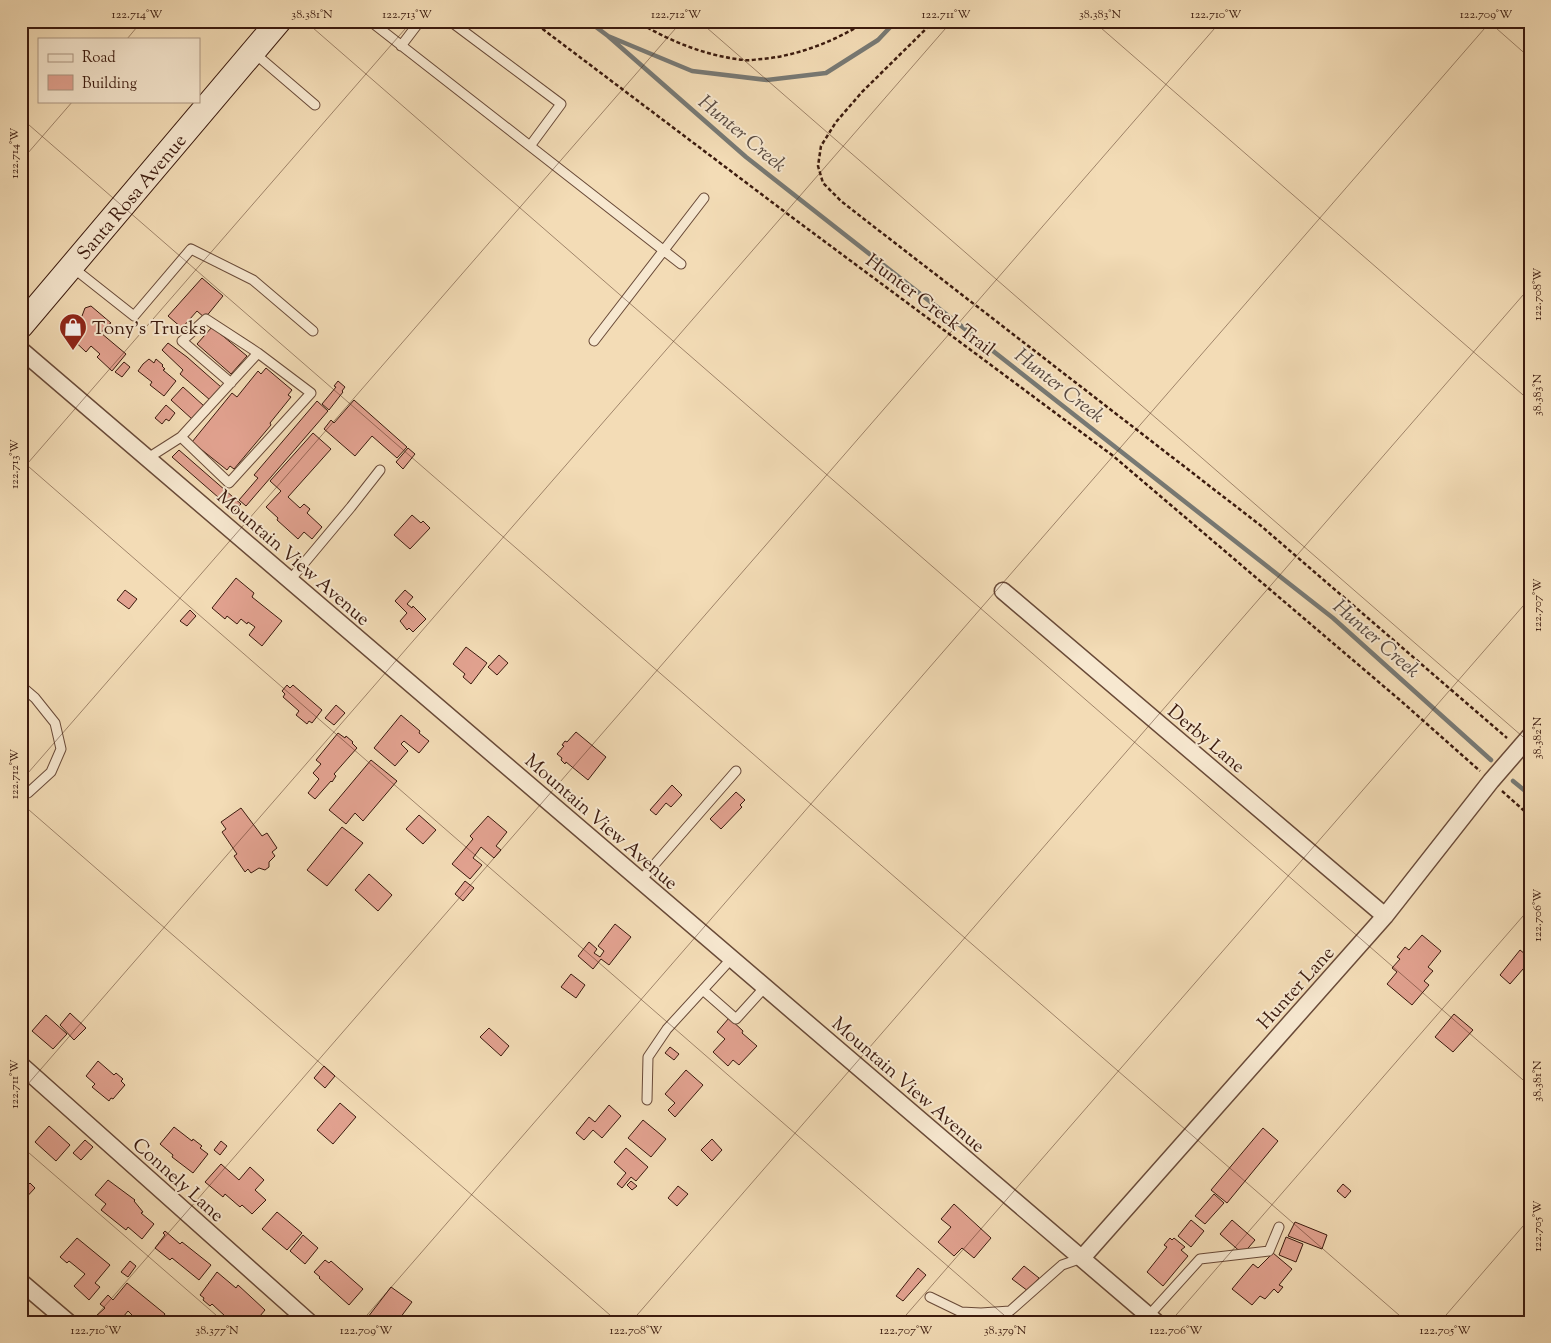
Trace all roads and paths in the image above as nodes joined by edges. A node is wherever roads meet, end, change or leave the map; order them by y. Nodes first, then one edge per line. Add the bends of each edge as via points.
1 (279, 21) edge
2 (370, 21) edge
3 (420, 21) edge
4 (450, 21) edge
5 (532, 21) edge
6 (636, 21) edge
7 (867, 21) edge
8 (934, 21) edge
9 (401, 46) junction
10 (253, 52) junction
11 (315, 105) dead end
12 (530, 146) junction
13 (704, 198) dead end
14 (663, 250) junction
15 (680, 264) dead end
16 (71, 267) junction
17 (21, 326) edge
18 (313, 331) dead end
19 (594, 341) dead end
20 (21, 350) edge
21 (258, 353) junction
22 (231, 383) junction
23 (182, 437) junction
24 (148, 458) junction
25 (380, 470) dead end
26 (290, 580) junction
27 (1003, 591) dead end
28 (21, 686) edge
29 (1524, 742) edge
30 (736, 771) dead end
31 (1491, 780) junction
32 (21, 792) edge
33 (1530, 816) edge
34 (641, 880) junction
35 (1385, 916) junction
36 (732, 958) junction
37 (765, 987) junction
38 (703, 990) junction
39 (21, 1065) edge
40 (647, 1100) dead end
41 (1279, 1227) dead end
42 (1082, 1258) junction
43 (21, 1282) edge
44 (930, 1297) dead end
45 (1149, 1320) edge
46 (68, 1322) edge
47 (310, 1322) edge

1 - 10 main road, Santa Rosa Avenue
2 - 9 lane
3 - 9 lane
4 - 12 lane via 561,104
5 - 31 path, Hunter Creek Trail via 1112,455
6 - 7 path via 695,49 745,60 783,57 820,45
8 - 29 path via 836,122 821,146 818,166 823,183 841,201 1260,525
9 - 12 lane
10 - 11 lane
10 - 16 main road, Santa Rosa Avenue
12 - 14 lane
13 - 14 lane
14 - 15 lane
14 - 19 lane
16 - 17 main road, Santa Rosa Avenue
16 - 18 lane via 134,316 191,250 253,280
20 - 24 street, Mountain View Avenue
21 - 22 lane
21 - 22 lane via 206,319 182,341
21 - 23 lane via 311,393 229,483
22 - 23 lane
23 - 24 lane
24 - 26 street, Mountain View Avenue
25 - 26 lane
26 - 34 street, Mountain View Avenue
27 - 35 street, Derby Lane
28 - 32 lane via 55,723 61,748 51,772 28,793
29 - 31 street, Hunter Lane
30 - 34 lane
31 - 33 path, Hunter Creek Trail
31 - 35 street, Hunter Lane
34 - 36 street, Mountain View Avenue
35 - 42 street, Hunter Lane
36 - 37 street, Mountain View Avenue
36 - 38 lane
37 - 38 lane via 736,1018
37 - 42 street, Mountain View Avenue
38 - 40 lane via 648,1057
39 - 47 street, Connely Lane
41 - 45 lane via 1269,1251 1200,1259
42 - 44 lane via 1062,1265 1010,1311 961,1312
42 - 45 street, Mountain View Avenue
43 - 46 street

